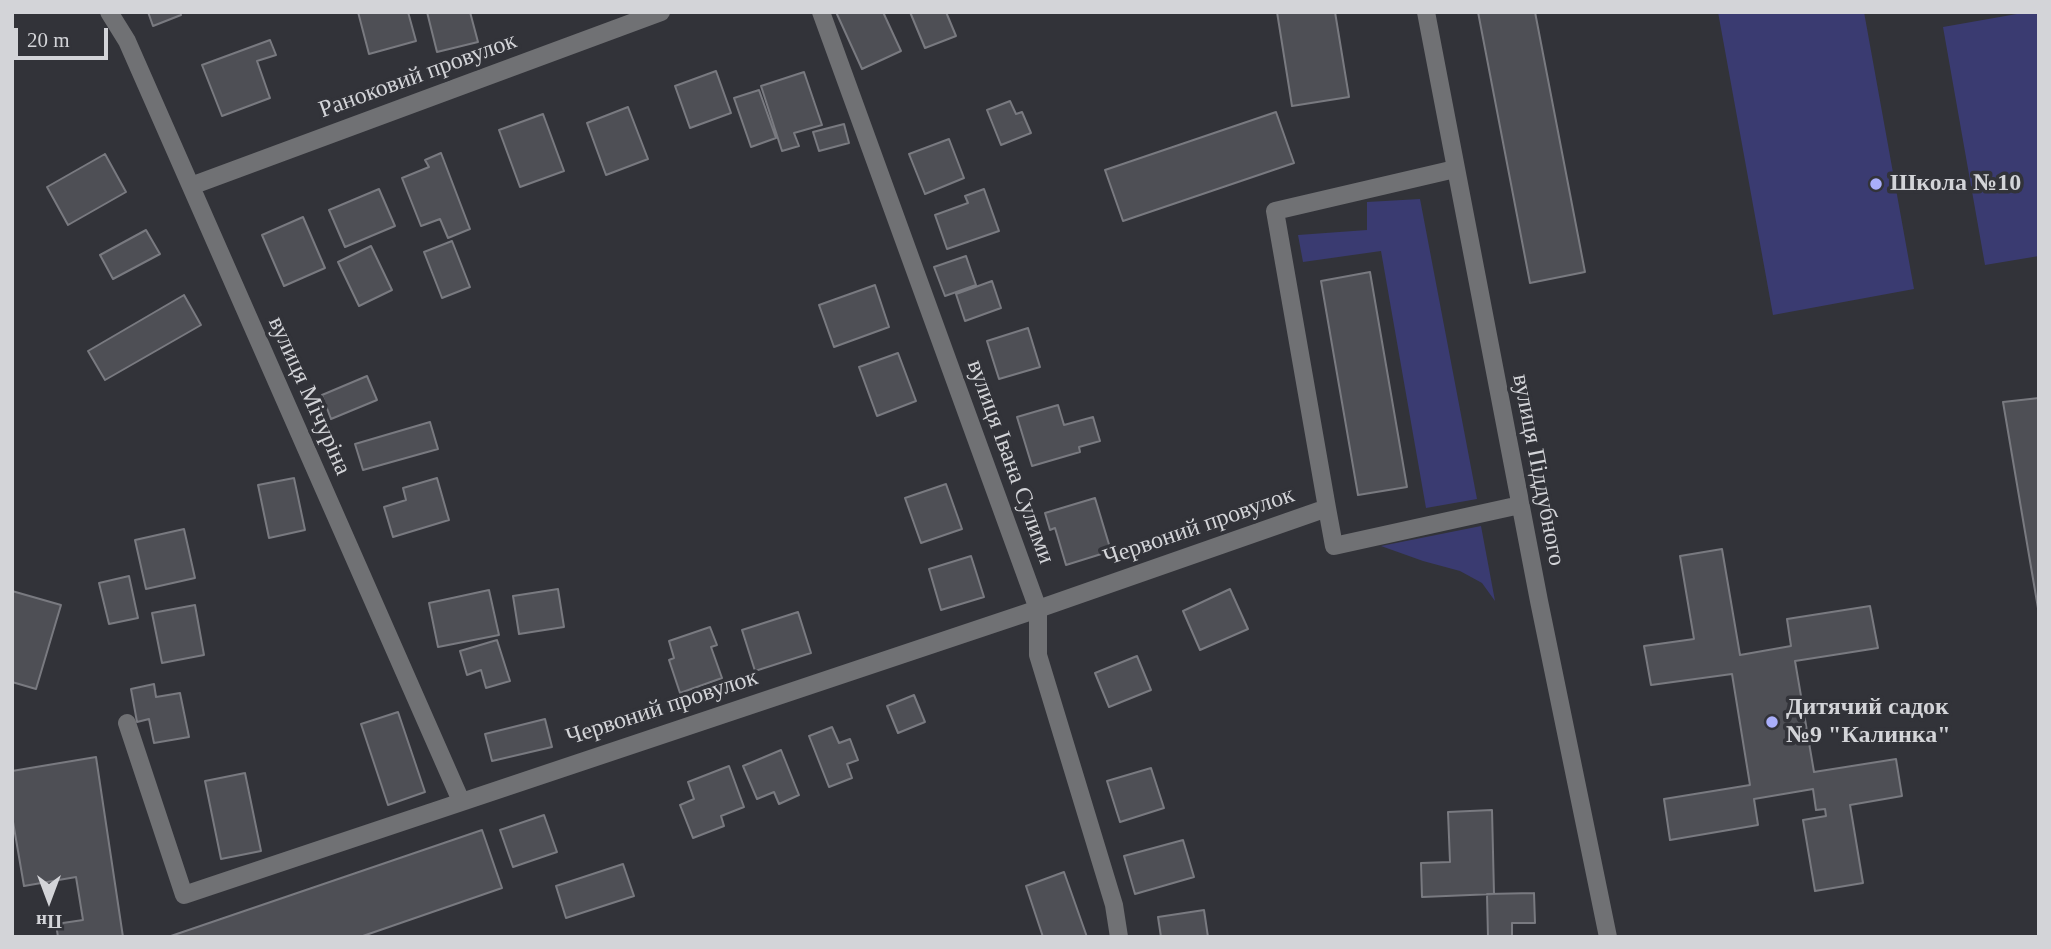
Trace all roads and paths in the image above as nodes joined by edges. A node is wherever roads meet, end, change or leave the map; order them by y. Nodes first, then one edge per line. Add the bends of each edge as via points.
1 (109, 12) edge
2 (661, 12) edge
3 (821, 12) edge
4 (1426, 12) edge
5 (1455, 169) junction
6 (191, 186) junction
7 (1520, 505) junction
8 (1327, 508) junction
9 (1038, 609) junction
10 (127, 723) dead end
11 (461, 801) junction
12 (1119, 937) edge
13 (1608, 937) edge

1 - 6 street, вулиця Мічуріна via 127,41
2 - 6 street, Раноковий провулок
3 - 9 street, вулиця Івана Сулими
4 - 5 street, вулиця Піддубного
5 - 7 street, вулиця Піддубного
5 - 8 street via 1275,211
6 - 11 street, вулиця Мічуріна
7 - 8 street via 1334,545
7 - 13 street, вулиця Піддубного
8 - 9 street, Червоний провулок
9 - 11 street, Червоний провулок
9 - 12 street, вулиця Івана Сулими via 1038,655 1114,905
10 - 11 street, Червоний провулок via 184,895

